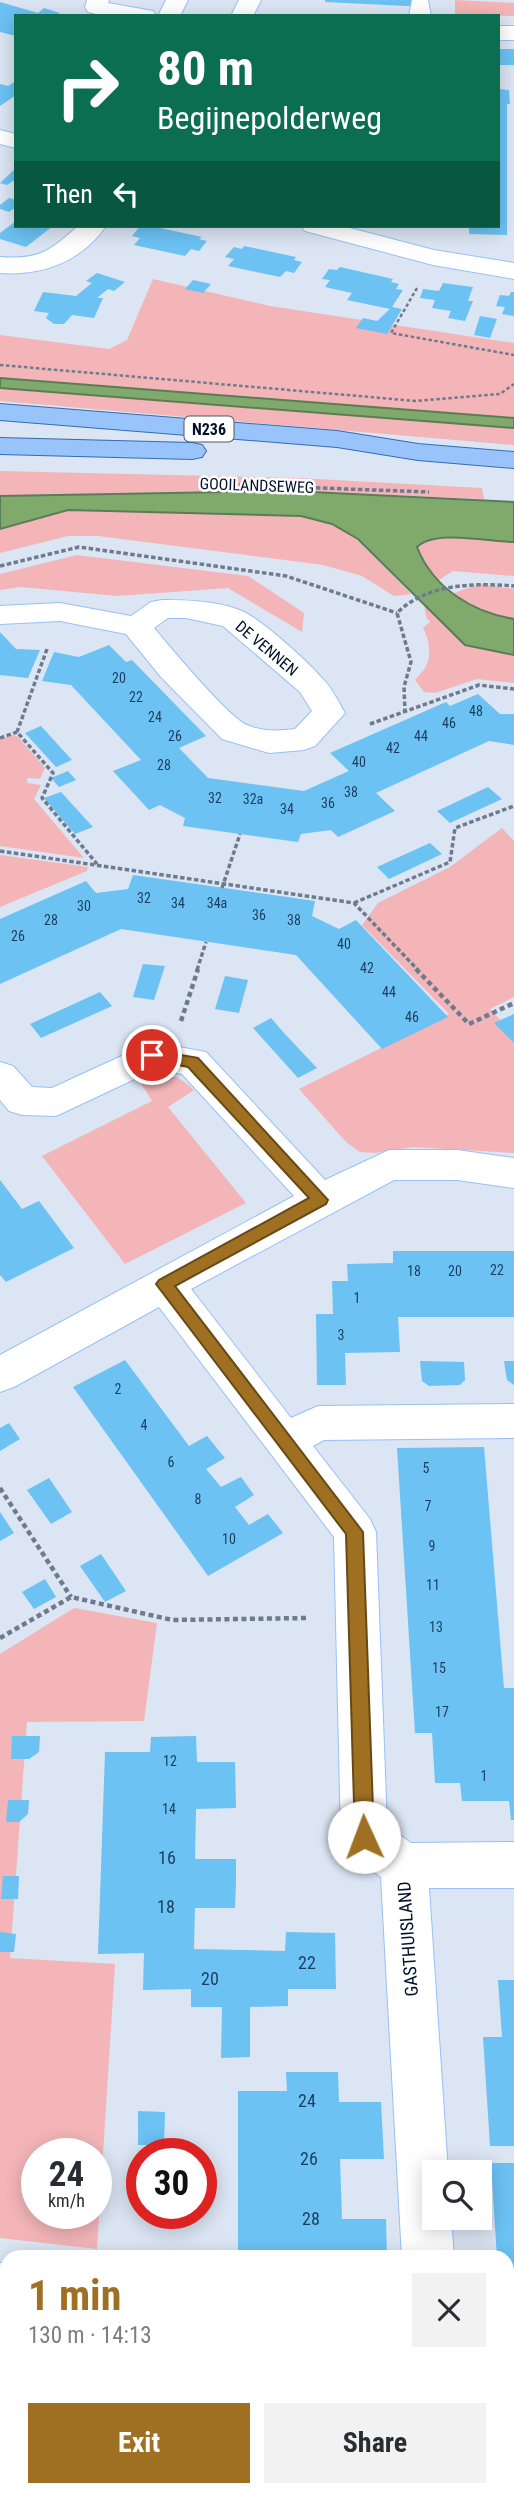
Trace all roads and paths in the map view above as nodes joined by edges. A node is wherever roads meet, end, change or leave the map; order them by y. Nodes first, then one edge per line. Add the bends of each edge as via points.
1 (97, 4) edge
2 (137, 14) edge
3 (91, 228) edge
4 (326, 228) edge
5 (433, 246) junction
6 (0, 265) edge
7 (514, 271) edge
8 (514, 355) edge
9 (0, 365) edge
10 (514, 384) edge
11 (0, 412) edge
12 (0, 446) edge
13 (418, 452) junction
14 (514, 460) edge
15 (208, 483) dead end
16 (431, 492) dead end
17 (514, 586) edge
18 (60, 612) junction
19 (0, 615) edge
20 (136, 626) junction
21 (514, 689) edge
22 (405, 713) junction
23 (320, 725) junction
24 (17, 732) junction
25 (0, 738) edge
26 (514, 806) edge
27 (240, 834) dead end
28 (0, 851) edge
29 (97, 863) junction
30 (223, 887) junction
31 (354, 903) junction
32 (206, 942) dead end
33 (514, 1003) edge
34 (169, 1059) junction
35 (0, 1076) edge
36 (514, 1173) edge
37 (320, 1200) junction
38 (164, 1284) junction
39 (0, 1375) edge
40 (514, 1421) edge
41 (286, 1441) junction
42 (0, 1488) edge
43 (71, 1597) junction
44 (357, 1617) junction
45 (0, 1638) edge
46 (514, 1865) edge
47 (404, 1866) junction
48 (428, 2250) edge

1 - 2 street
3 - 6 street via 54,261 23,268
4 - 5 street
5 - 7 street
5 - 8 path via 391,333
9 - 10 path via 416,401 500,394
11 - 13 main road, GOOILANDSEWEG / N236 via 337,439
12 - 13 main road, GOOILANDSEWEG / N236
13 - 14 main road, GOOILANDSEWEG / N236
15 - 16 path, GOOILANDSEWEG
17 - 22 path via 465,582 403,606 397,613 411,662 404,687
18 - 19 street
18 - 20 street
18 - 24 path
20 - 23 street via 233,732 269,742 304,738
20 - 23 street, DE VENNEN via 162,609 186,608 232,618 312,685 329,713
21 - 22 path via 479,685
22 - 23 path via 376,724
24 - 25 path
24 - 29 path via 53,773 42,798
26 - 31 path via 455,828 450,862
27 - 30 path
28 - 29 path
29 - 30 path
30 - 31 path
31 - 33 path via 469,1024
32 - 34 path
34 - 35 street via 152,1055 56,1102 22,1101
34 - 37 street via 192,1062
36 - 37 street via 457,1165 389,1165
37 - 38 street
38 - 39 street
38 - 41 street, GASTHUISLAND
40 - 41 street via 318,1423
41 - 44 street, GASTHUISLAND via 355,1532
42 - 43 path
43 - 44 path via 172,1620
43 - 45 path
44 - 47 street, GASTHUISLAND via 364,1837
46 - 47 street
47 - 48 street, GASTHUISLAND

